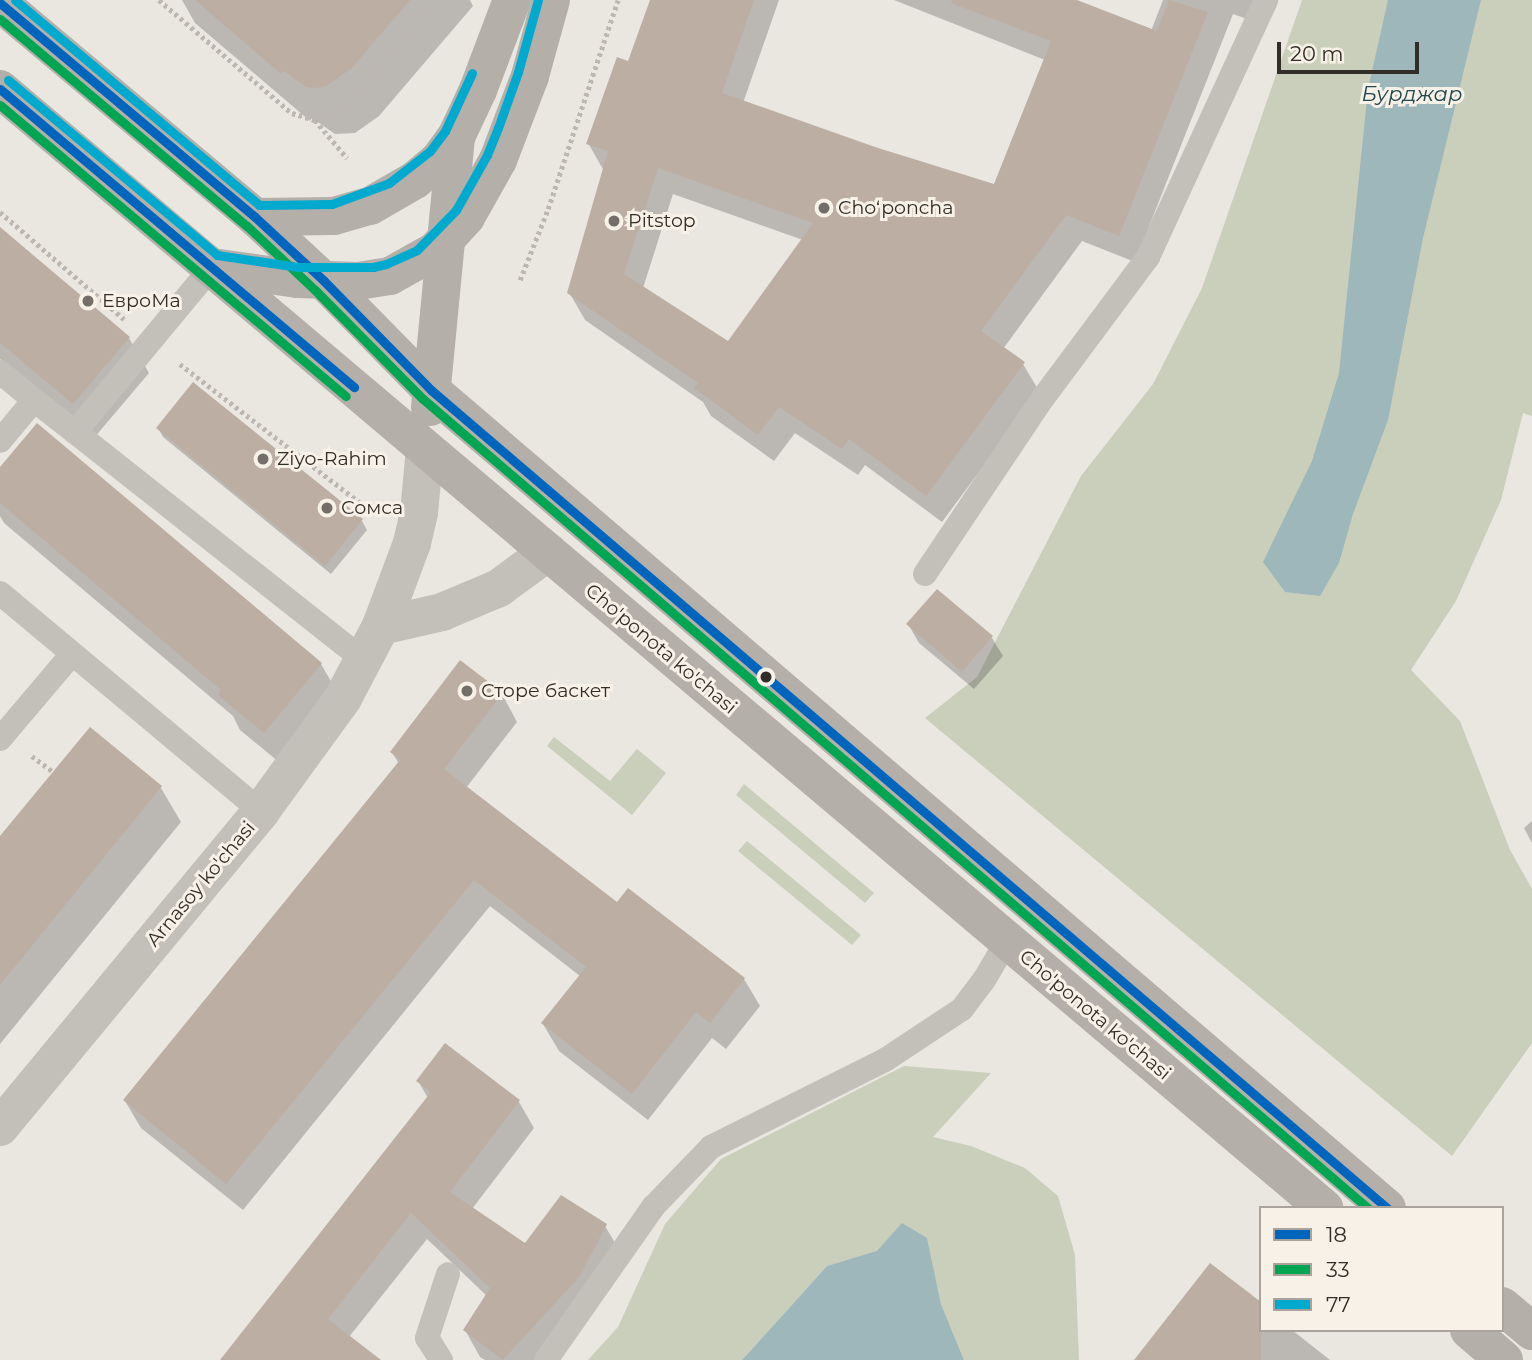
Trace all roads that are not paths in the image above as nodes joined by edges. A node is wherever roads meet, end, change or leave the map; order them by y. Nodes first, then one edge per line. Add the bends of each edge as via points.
1 (512, 0) edge
2 (551, 0) edge
3 (1266, 0) edge
4 (0, 3) edge
5 (0, 89) edge
6 (456, 137) junction
7 (255, 217) junction
8 (445, 242) junction
9 (212, 267) junction
10 (324, 281) junction
11 (0, 372) edge
12 (431, 390) junction
13 (34, 400) junction
14 (75, 432) junction
15 (0, 441) edge
16 (425, 448) junction
17 (548, 552) junction
18 (925, 574) dead end
19 (0, 593) edge
20 (381, 626) junction
21 (72, 654) junction
22 (364, 660) junction
23 (0, 739) edge
24 (261, 811) junction
25 (1012, 945) junction
26 (0, 1127) edge
27 (1322, 1206) edge
28 (1385, 1206) edge
29 (448, 1274) dead end
30 (1504, 1308) edge
31 (1532, 1331) edge
32 (1471, 1332) edge
33 (441, 1360) edge
34 (546, 1360) edge
35 (1504, 1360) edge

1 - 6 main road, Arnasoy ko'chasi
2 - 8 main road via 530,76 498,160 466,217
3 - 18 lane via 1148,257 1043,398
4 - 7 main road
5 - 9 main road, Cho'ponota ko'chasi
6 - 7 main road, Arnasoy ko'chasi via 439,160 415,180 370,205 322,218
6 - 8 main road, Arnasoy ko'chasi
7 - 10 main road
8 - 10 main road via 424,260 390,276
8 - 12 main road, Arnasoy ko'chasi
9 - 10 main road
9 - 14 lane
9 - 16 main road, Cho'ponota ko'chasi
10 - 12 main road
11 - 13 lane
12 - 16 main road, Arnasoy ko'chasi
12 - 28 main road
13 - 14 lane
13 - 15 lane
14 - 22 lane
16 - 17 main road, Cho'ponota ko'chasi
16 - 20 street, Arnasoy ko'chasi via 412,543
17 - 20 street via 499,588 442,612
17 - 25 main road, Cho'ponota ko'chasi
19 - 21 lane
20 - 22 street, Arnasoy ko'chasi
21 - 23 lane
21 - 24 lane
22 - 24 street, Arnasoy ko'chasi via 319,735
24 - 26 street, Arnasoy ko'chasi
25 - 27 main road, Cho'ponota ko'chasi
25 - 34 lane via 962,1009 886,1060 711,1147 654,1206
29 - 33 lane via 427,1338
30 - 31 main road
32 - 35 main road

